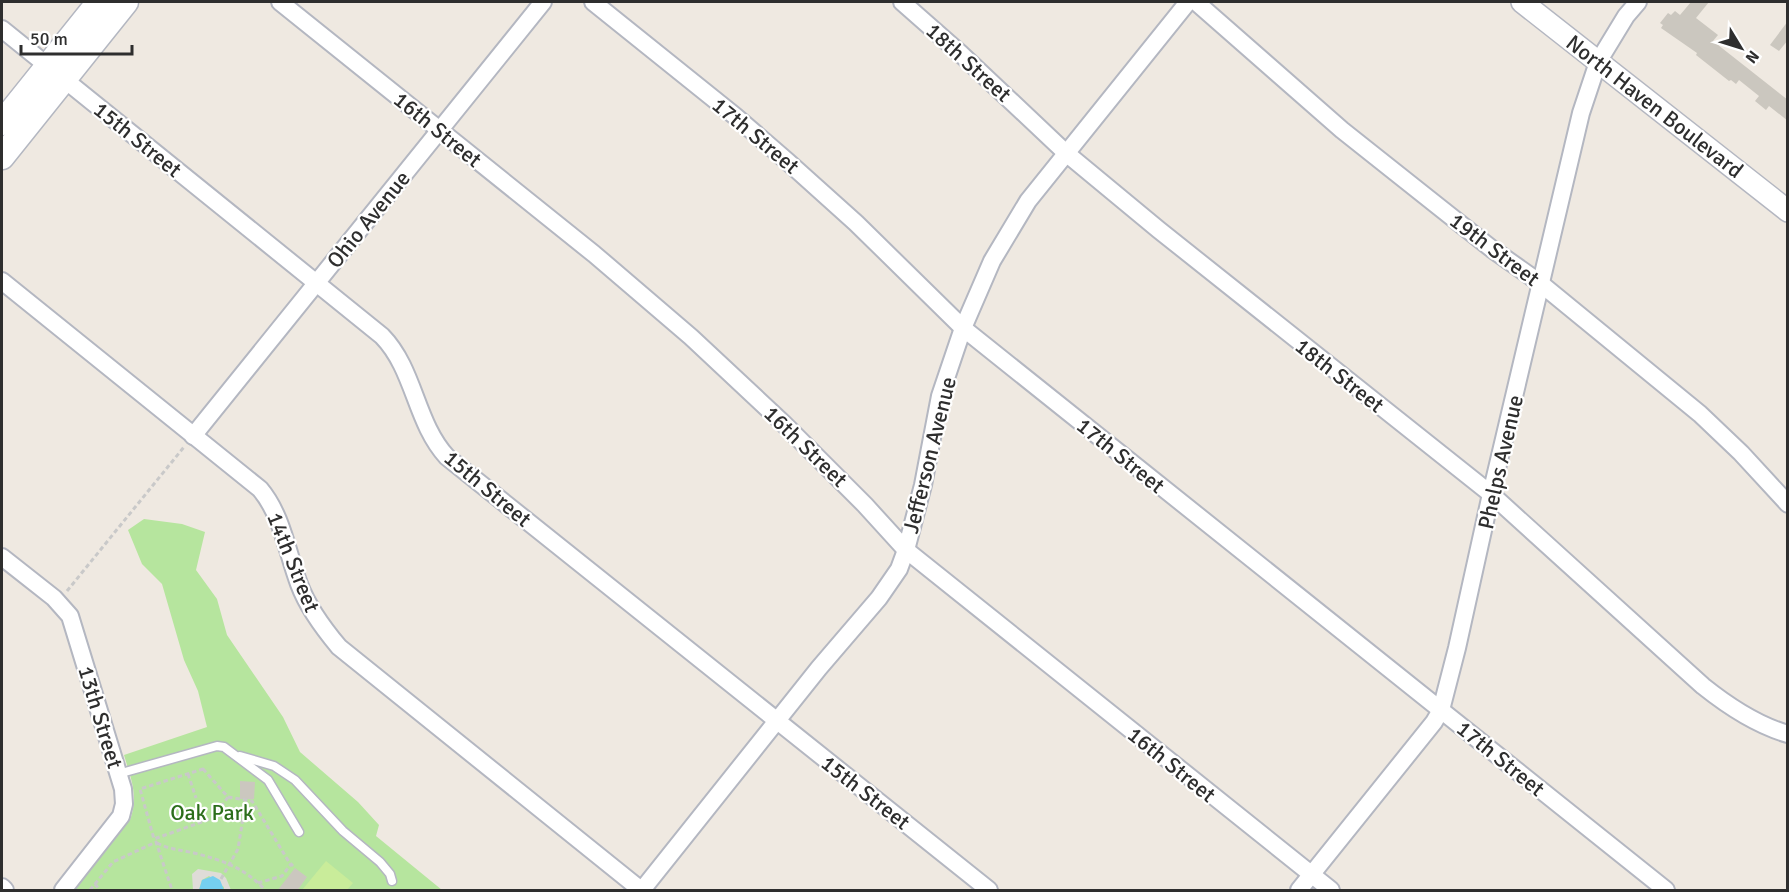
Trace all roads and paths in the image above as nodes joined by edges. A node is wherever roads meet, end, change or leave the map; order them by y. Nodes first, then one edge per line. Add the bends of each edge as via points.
1 (99, 2) edge
2 (126, 2) edge
3 (280, 2) edge
4 (543, 2) edge
5 (593, 2) edge
6 (903, 2) edge
7 (1188, 2) edge
8 (1196, 2) edge
9 (1522, 2) edge
10 (1638, 2) edge
11 (2, 29) edge
12 (1598, 62) junction
13 (56, 72) junction
14 (2, 123) edge
15 (440, 130) junction
16 (1066, 153) junction
17 (2, 157) edge
18 (1788, 211) edge
19 (2, 281) edge
20 (1540, 283) junction
21 (317, 284) junction
22 (963, 328) junction
23 (193, 436) junction
24 (1491, 494) junction
25 (1788, 504) edge
26 (906, 550) junction
27 (2, 557) edge
28 (58, 602) junction
29 (1441, 710) junction
30 (777, 720) junction
31 (1788, 734) edge
32 (237, 755) junction
33 (118, 774) junction
34 (188, 774) junction
35 (228, 797) junction
36 (196, 798) dead end
37 (246, 799) junction
38 (299, 832) dead end
39 (155, 841) junction
40 (230, 864) junction
41 (1311, 875) junction
42 (222, 879) dead end
43 (392, 881) dead end
44 (258, 883) junction
45 (95, 884) junction
46 (2, 887) edge
47 (5, 891) edge
48 (63, 891) edge
49 (90, 891) edge
50 (100, 891) edge
51 (172, 891) edge
52 (265, 891) edge
53 (641, 891) edge
54 (989, 891) edge
55 (1299, 891) edge
56 (1331, 891) edge
57 (1666, 891) edge

1 - 13 main road
2 - 13 main road
3 - 15 street, 16th Street
4 - 15 street, Ohio Avenue
5 - 22 street, 17th Street via 787,161
6 - 16 street, 18th Street
7 - 16 street, Jefferson Avenue
8 - 20 street, 19th Street via 1342,130
9 - 12 street, North Haven Boulevard
10 - 12 street, Phelps Avenue
11 - 13 street, 15th Street
12 - 18 street, North Haven Boulevard
12 - 20 street, Phelps Avenue via 1581,113
13 - 14 main road
13 - 17 main road
13 - 21 street, 15th Street
15 - 21 street, Ohio Avenue
15 - 26 street, 16th Street via 691,337 783,423
16 - 22 street, Jefferson Avenue via 1009,230 981,282
16 - 24 street, 18th Street
19 - 23 street, 14th Street
20 - 24 street, Phelps Avenue
20 - 25 street, 19th Street via 1700,414
21 - 23 street, Ohio Avenue
21 - 30 street, 15th Street via 390,344 403,365 427,427 447,457
22 - 26 street, Jefferson Avenue via 940,396
22 - 29 street, 17th Street
23 - 28 path
23 - 53 street, 14th Street via 267,498 311,609 339,647
24 - 29 street, Phelps Avenue
24 - 31 street, 18th Street via 1702,686 1750,719
26 - 30 street, Jefferson Avenue via 899,569 879,598
26 - 41 street, 16th Street
27 - 28 street, 13th Street
28 - 33 street, 13th Street via 70,616 76,633
29 - 41 street, Phelps Avenue
29 - 57 street, 17th Street
30 - 53 street, Jefferson Avenue
30 - 54 street, 15th Street
32 - 33 lane via 217,746
32 - 38 lane via 268,780
32 - 43 lane via 274,766 295,780 343,831 380,862
33 - 48 street, 13th Street via 123,789 121,816
34 - 35 path via 202,770
34 - 36 path
34 - 39 path via 140,789
35 - 37 path
35 - 39 path via 213,818
37 - 40 path via 238,849
37 - 44 path via 252,801 292,865 282,876
39 - 40 path
39 - 45 path via 112,862
39 - 51 path
40 - 42 path
40 - 44 path
41 - 55 street, Phelps Avenue
41 - 56 street, 16th Street
44 - 52 path
45 - 49 path
45 - 50 path
46 - 47 street

